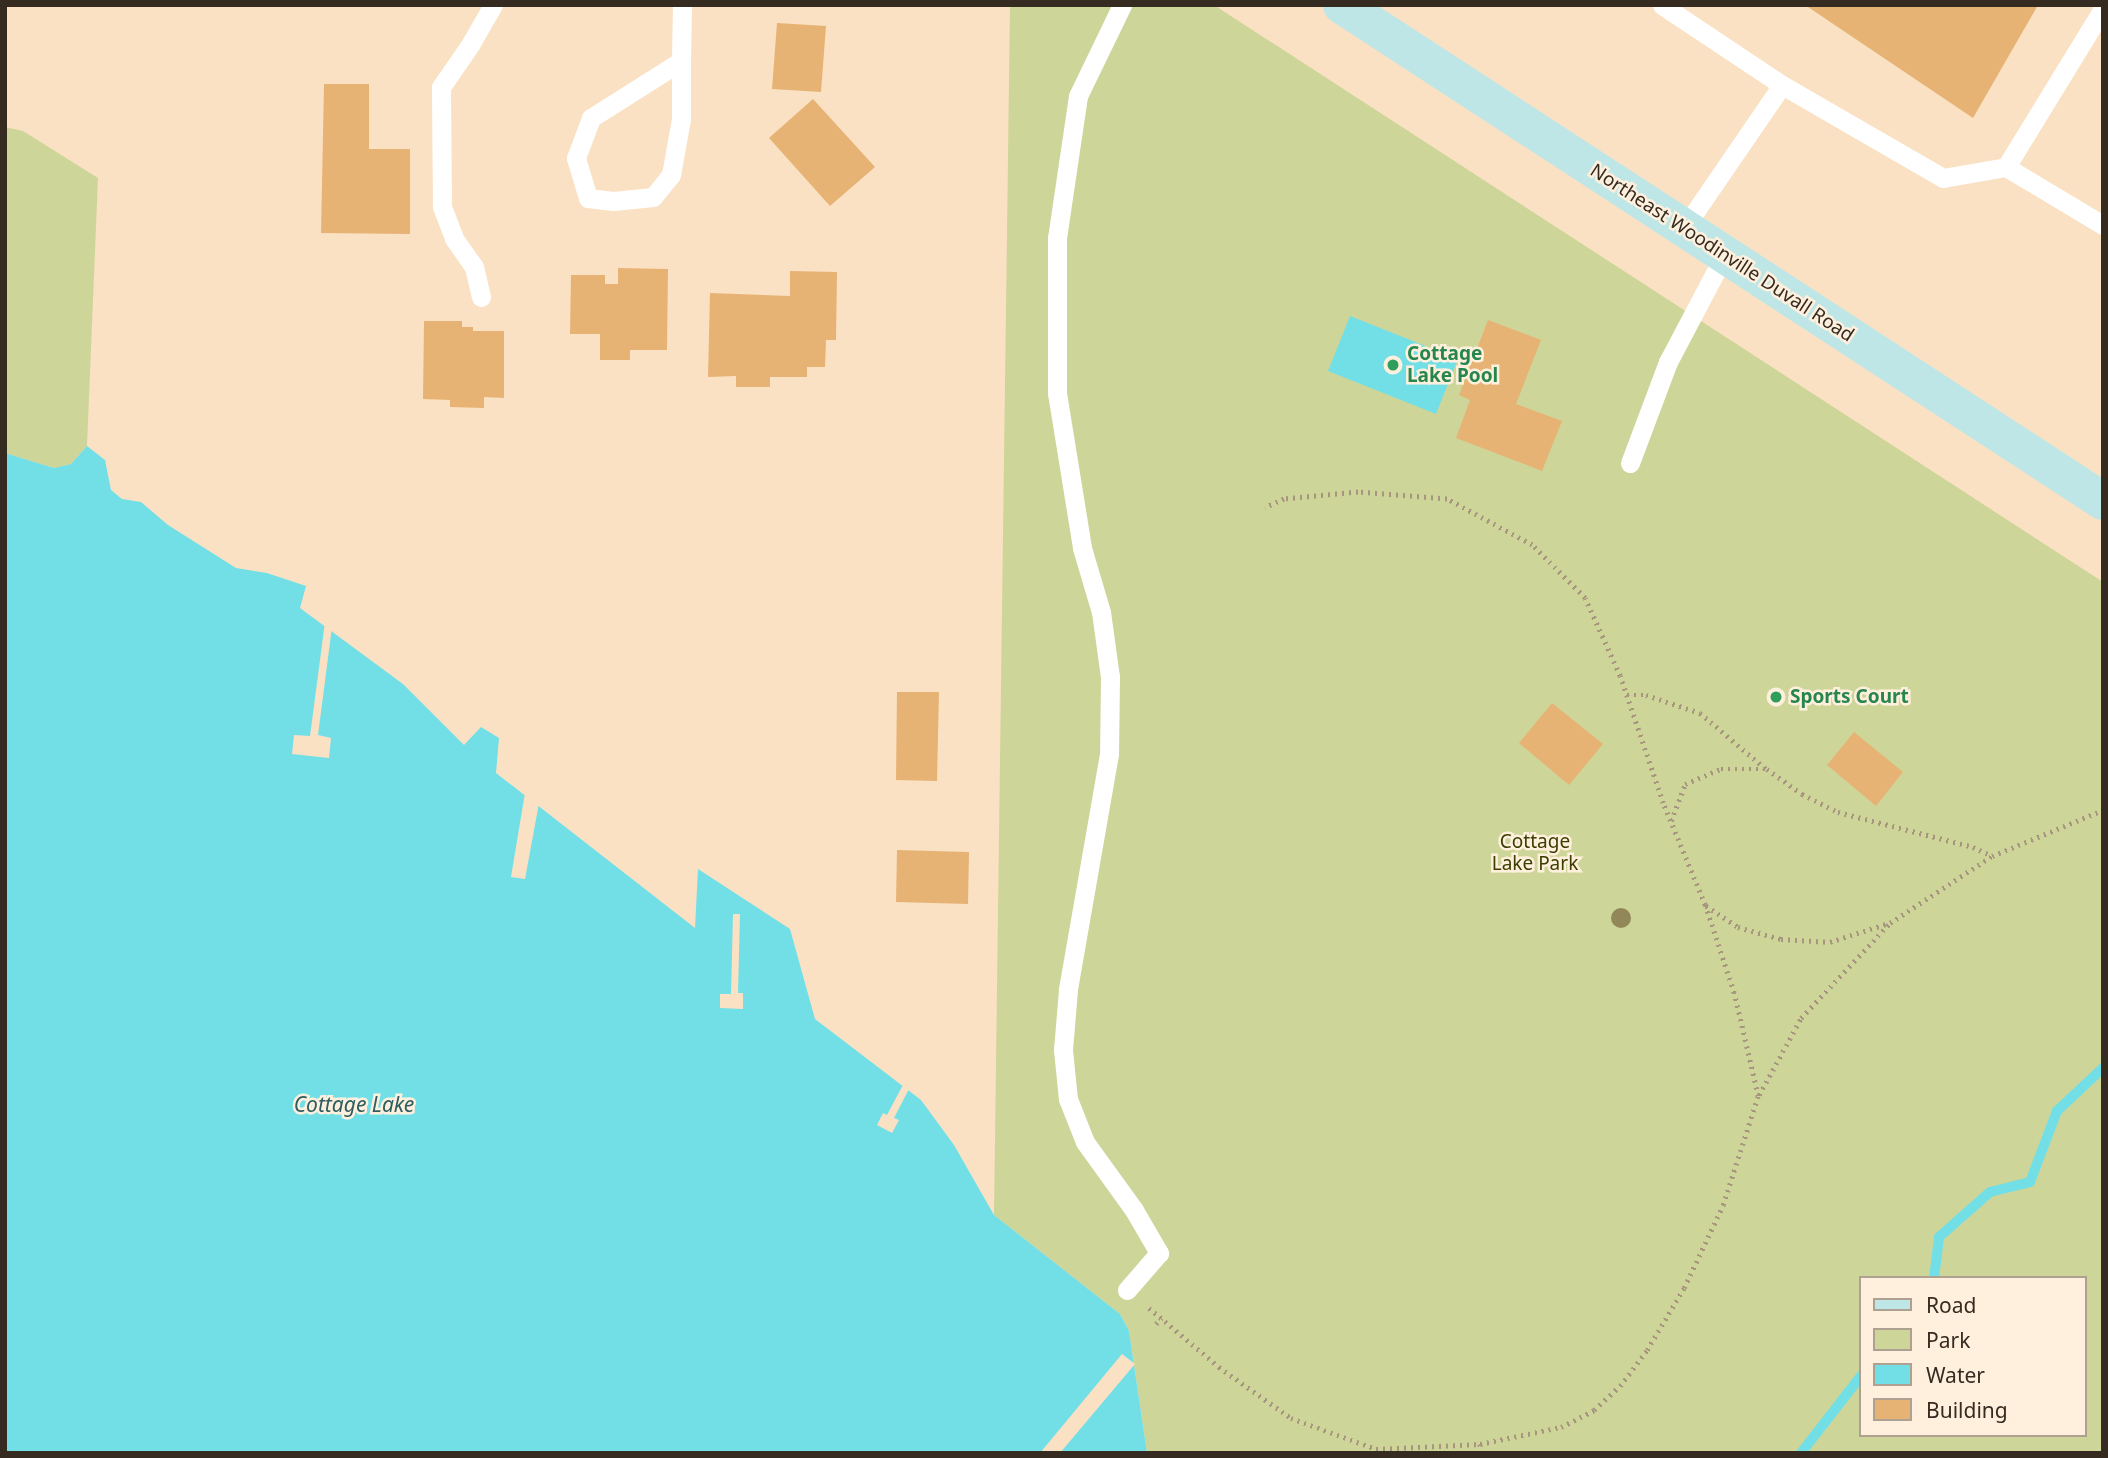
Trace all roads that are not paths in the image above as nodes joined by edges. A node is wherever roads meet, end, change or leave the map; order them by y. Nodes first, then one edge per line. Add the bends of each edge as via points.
1 (493, 5) edge
2 (682, 5) edge
3 (1122, 5) edge
4 (1342, 5) edge
5 (1662, 5) edge
6 (2103, 9) edge
7 (681, 61) junction
8 (1782, 85) junction
9 (2006, 167) junction
10 (2103, 225) edge
11 (1684, 228) junction
12 (1725, 254) junction
13 (481, 297) dead end
14 (1630, 463) dead end
15 (2103, 501) edge
16 (1127, 1290) road end

1 - 13 lane via 441,87 442,206 454,237 474,267
2 - 7 lane
3 - 16 lane via 1078,96 1057,237 1057,393 1082,548 1101,612 1110,677 1109,754 1068,990 1063,1050 1068,1099 1085,1142 1159,1253
4 - 11 main road, Northeast Woodinville Duvall Road
5 - 8 lane
6 - 9 lane
7 - 7 lane via 681,119 671,175 653,197 588,198 576,158 592,118
8 - 9 lane via 1943,178
8 - 11 lane
9 - 10 lane
11 - 12 main road, Northeast Woodinville Duvall Road
12 - 14 lane via 1668,362
12 - 15 main road, Northeast Woodinville Duvall Road

